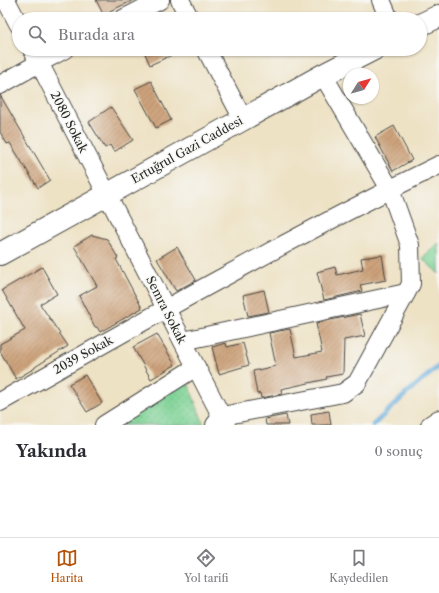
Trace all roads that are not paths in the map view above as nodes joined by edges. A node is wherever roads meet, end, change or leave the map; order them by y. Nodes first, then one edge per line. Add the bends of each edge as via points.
1 (6, 0) edge
2 (160, 0) edge
3 (180, 0) edge
4 (381, 0) edge
5 (12, 12) edge
6 (137, 12) edge
7 (186, 12) edge
8 (386, 12) edge
9 (439, 16) edge
10 (427, 22) edge
11 (35, 56) edge
12 (210, 56) edge
13 (360, 56) edge
14 (323, 75) junction
15 (0, 85) edge
16 (243, 119) junction
17 (439, 165) edge
18 (390, 188) junction
19 (107, 194) junction
20 (0, 254) edge
21 (406, 292) junction
22 (166, 308) junction
23 (183, 341) junction
24 (196, 368) junction
25 (0, 402) edge
26 (439, 419) edge
27 (221, 422) edge
28 (108, 424) edge
29 (430, 425) edge

1 - 5 street
2 - 6 street
3 - 7 street
4 - 8 street
9 - 10 main road
11 - 15 street
11 - 19 street, 2080 Sokak
12 - 16 street
13 - 14 main road, Ertuğrul Gazi Caddesi
14 - 16 main road, Ertuğrul Gazi Caddesi
14 - 18 street
16 - 19 main road, Ertuğrul Gazi Caddesi
17 - 18 street, 2039 Sokak
18 - 21 street via 410,245 411,284
18 - 22 street, 2039 Sokak
19 - 20 main road, Ertuğrul Gazi Caddesi
19 - 22 street, Semra Sokak
21 - 23 street
21 - 27 street via 358,383 343,393
22 - 23 street, Semra Sokak
22 - 25 street, 2039 Sokak
23 - 24 street, Semra Sokak
24 - 27 street, Semra Sokak
24 - 28 street
26 - 29 street

